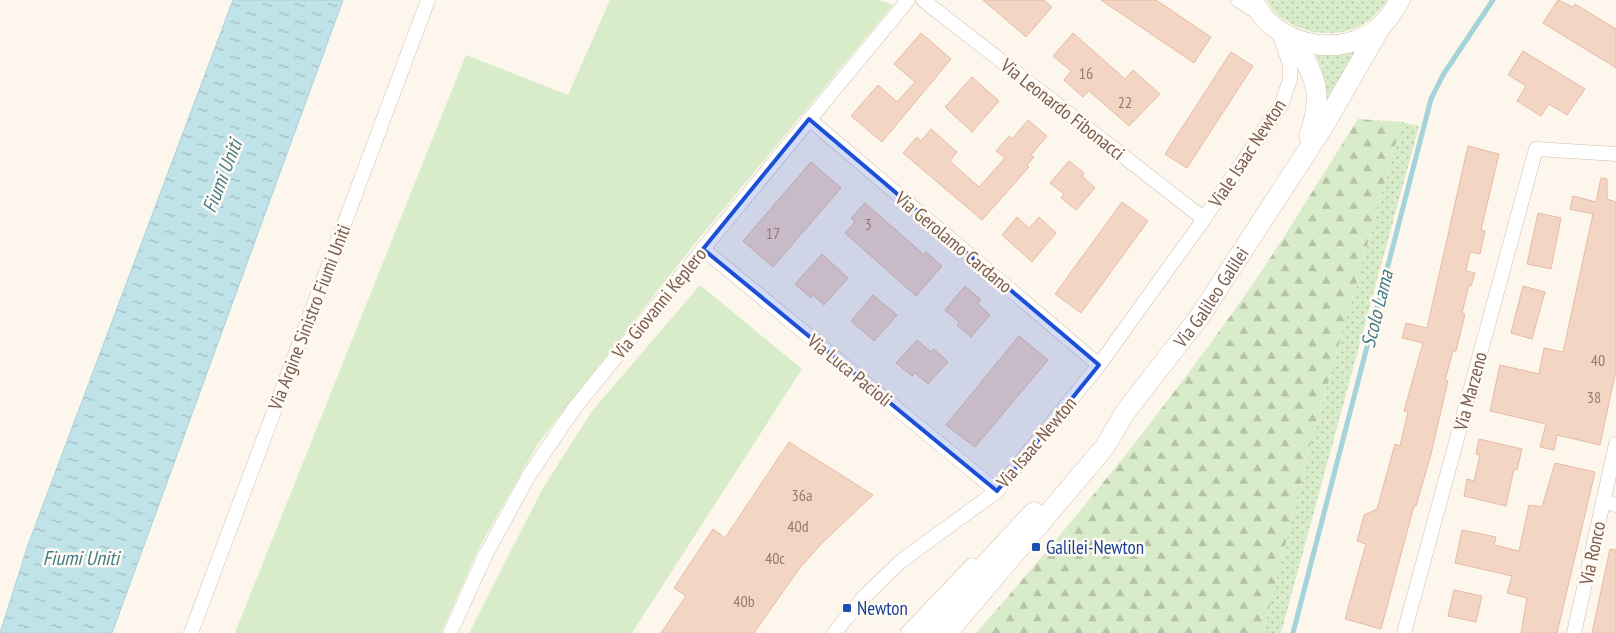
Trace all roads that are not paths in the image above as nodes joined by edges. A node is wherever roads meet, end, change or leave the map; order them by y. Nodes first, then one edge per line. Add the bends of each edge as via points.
1 (428, 0) edge
2 (908, 0) edge
3 (922, 0) edge
4 (1238, 0) edge
5 (1400, 0) edge
6 (1271, 21) edge
7 (1381, 26) junction
8 (809, 120) junction
9 (1616, 154) edge
10 (1299, 162) junction
11 (1204, 219) junction
12 (702, 249) junction
13 (1100, 366) junction
14 (1114, 428) junction
15 (1616, 444) edge
16 (997, 491) junction
17 (1610, 503) edge
18 (1028, 519) junction
19 (952, 627) edge
20 (191, 633) edge
21 (450, 633) edge
22 (834, 633) edge
23 (907, 633) edge
24 (925, 633) edge
25 (938, 633) edge
26 (1404, 633) edge
27 (1574, 633) edge

1 - 20 street, Via Argine Sinistro Fiumi Uniti
2 - 8 street, Via Giovanni Keplero
3 - 11 street, Via Leonardo Fibonacci
4 - 6 street
5 - 7 main road, Via Galileo Galilei
6 - 7 main road via 1312,45 1335,45 1357,40
6 - 10 main road, Via Galileo Galilei via 1309,65 1318,100 1315,120
6 - 11 street, Viale Isaac Newton via 1290,65 1287,92
7 - 10 main road, Via Galileo Galilei
8 - 12 street, Via Giovanni Keplero
8 - 13 street, Via Gerolamo Cardano
9 - 26 street, Via Marzeno via 1536,149
10 - 14 main road, Via Galileo Galilei via 1200,316
11 - 13 street, Via Isaac Newton
12 - 16 street, Via Luca Pacioli
12 - 21 street, Via Giovanni Keplero via 574,410 528,478 485,556
13 - 16 street, Via Isaac Newton
14 - 18 main road, Via Galileo Galilei via 1098,437
14 - 19 main road, Via Galileo Galilei via 1092,463
15 - 17 street, Via Ronco
16 - 22 street, Via Isaac Newton via 900,562 864,597
17 - 27 street, Via Ronco
18 - 23 street via 998,538
18 - 24 main road, Via Galileo Galilei
19 - 25 street via 950,622

